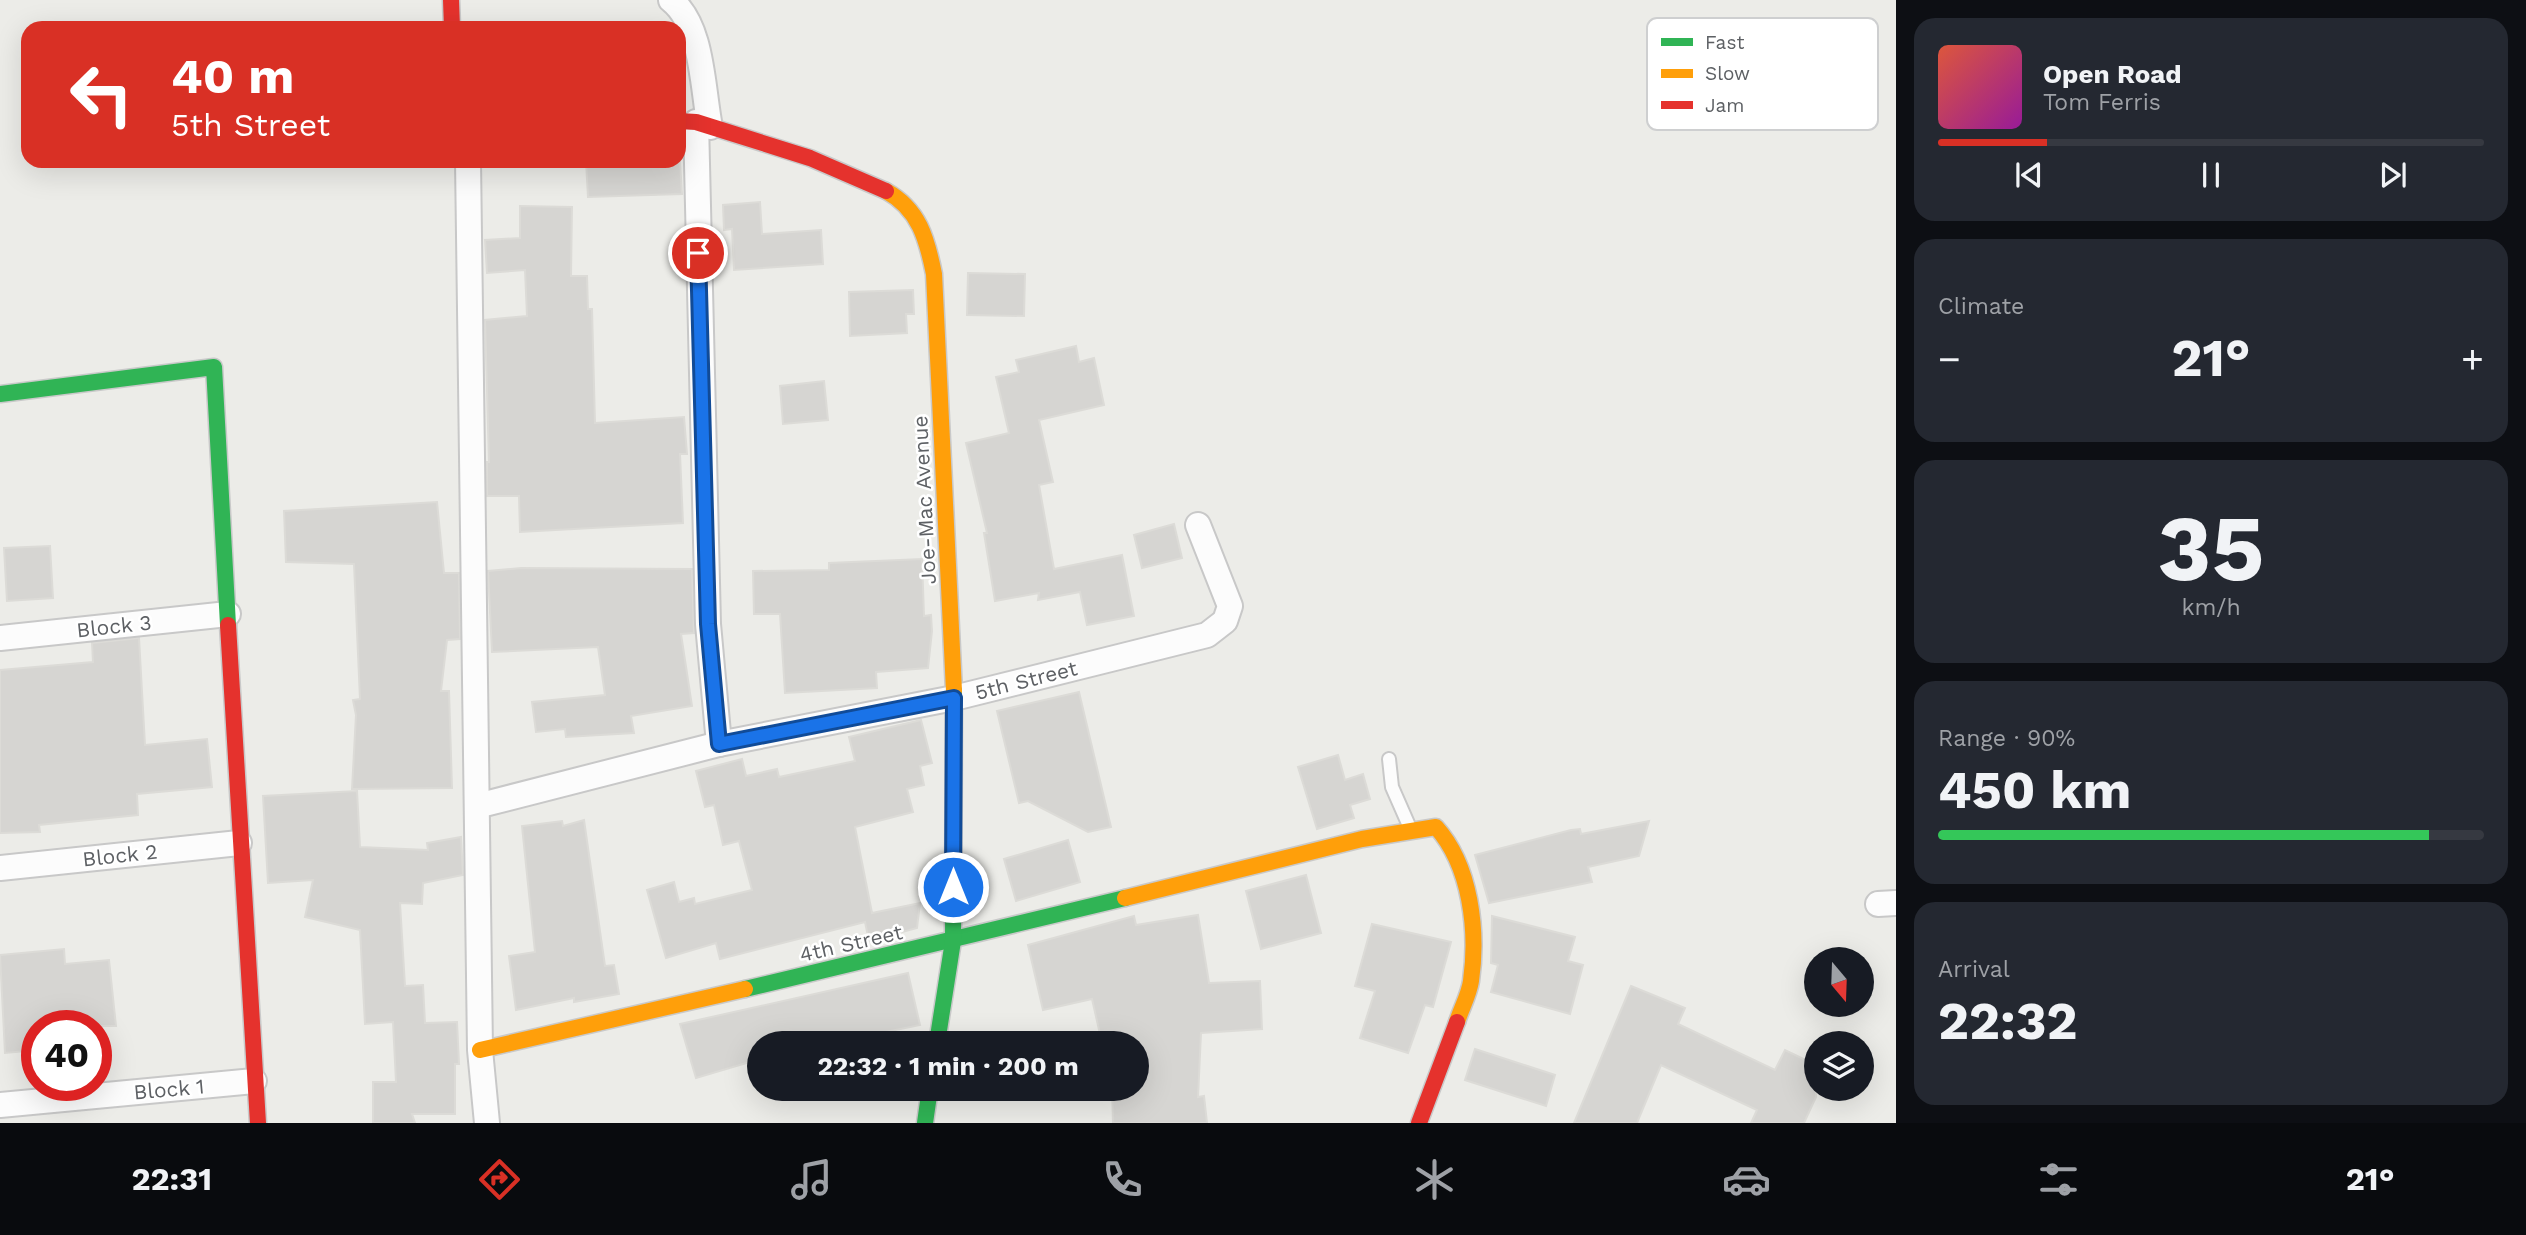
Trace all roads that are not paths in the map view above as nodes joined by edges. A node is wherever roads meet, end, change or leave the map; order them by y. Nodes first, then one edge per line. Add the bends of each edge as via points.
1 (451, 0) edge
2 (671, 0) edge
3 (452, 21) edge
4 (695, 123) edge
5 (468, 168) edge
6 (0, 394) edge
7 (1198, 525) dead end
8 (228, 614) junction
9 (0, 638) edge
10 (954, 698) junction
11 (719, 744) junction
12 (1389, 759) dead end
13 (477, 806) junction
14 (1411, 830) junction
15 (239, 842) junction
16 (0, 868) edge
17 (953, 941) junction
18 (939, 1031) edge
19 (480, 1050) junction
20 (254, 1081) junction
21 (928, 1101) edge
22 (0, 1105) edge
23 (258, 1123) edge
24 (486, 1123) edge
25 (925, 1123) edge
26 (1419, 1123) edge

1 - 3 street
2 - 4 street via 682,9 696,34
4 - 10 street, Joe-Mac Avenue via 878,183 910,208 926,233 934,274
4 - 11 street via 708,624
5 - 13 street
6 - 8 street via 214,367
7 - 10 street, 5th Street via 1230,606 1225,621 1207,635
8 - 9 street, Block 3
8 - 15 street
10 - 11 street, 5th Street
10 - 17 street, Joe-Mac Avenue
11 - 13 street, 5th Street
12 - 14 lane via 1392,787
13 - 19 street
14 - 17 street, 4th Street
14 - 26 street, 4th Street via 1436,827 1446,838 1473,915 1471,983
15 - 16 street, Block 2
15 - 20 street
17 - 18 street, Joe-Mac Avenue
17 - 19 street, 4th Street
19 - 24 street
20 - 22 street, Block 1
20 - 23 street
21 - 25 street

